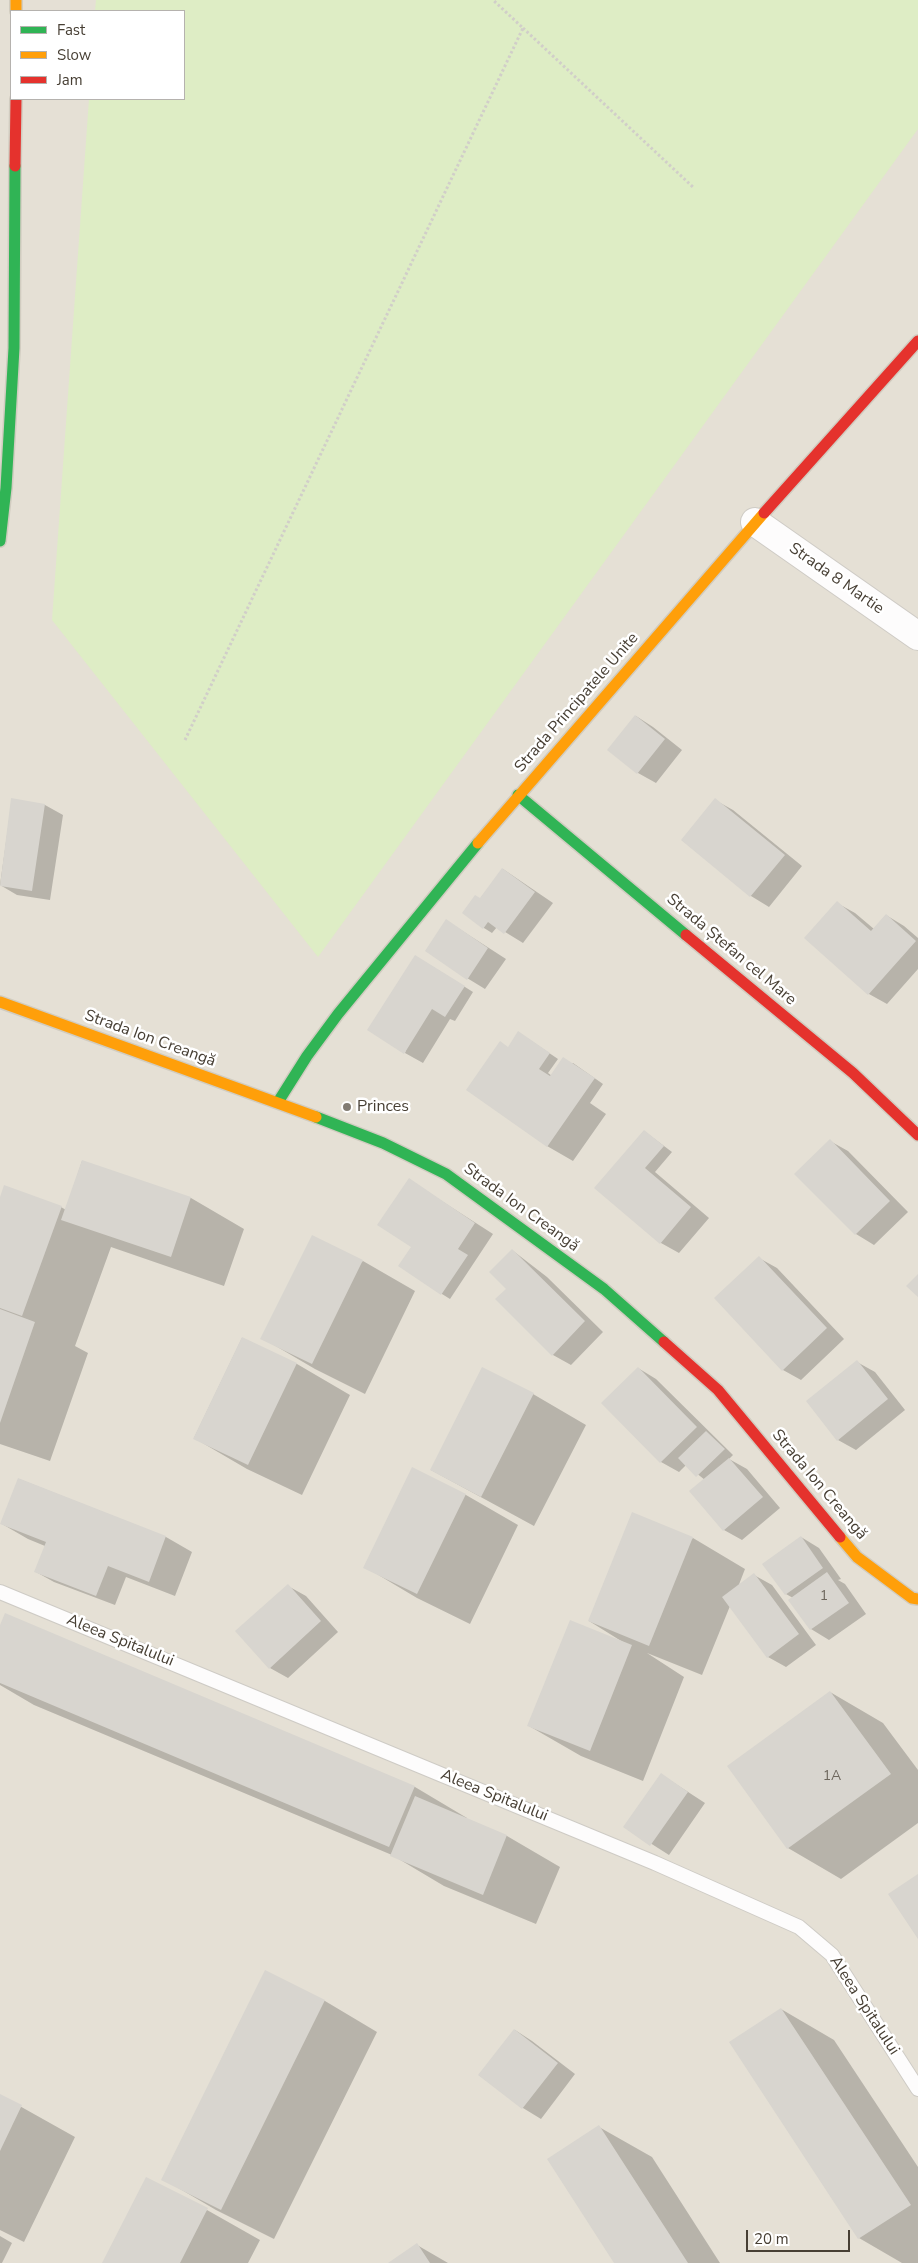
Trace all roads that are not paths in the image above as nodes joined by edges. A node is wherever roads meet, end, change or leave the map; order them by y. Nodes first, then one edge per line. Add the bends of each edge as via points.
1 (16, 100) edge
2 (918, 341) edge
3 (755, 522) junction
4 (0, 541) edge
5 (918, 636) edge
6 (518, 795) junction
7 (0, 1002) edge
8 (278, 1102) junction
9 (918, 1135) edge
10 (0, 1592) edge
11 (918, 1598) edge
12 (918, 2089) edge

1 - 4 street via 14,348
2 - 3 street, Strada Principatele Unite
3 - 5 street, Strada 8 Martie
3 - 6 street, Strada Principatele Unite
6 - 8 street, Strada Principatele Unite via 338,1014
6 - 9 street, Strada Ștefan cel Mare via 853,1073
7 - 8 street, Strada Ion Creangă
8 - 11 street, Strada Ion Creangă via 383,1142 446,1174 604,1289 718,1390 857,1557 912,1598
10 - 12 lane, Aleea Spitalului via 655,1862 799,1927 832,1955

